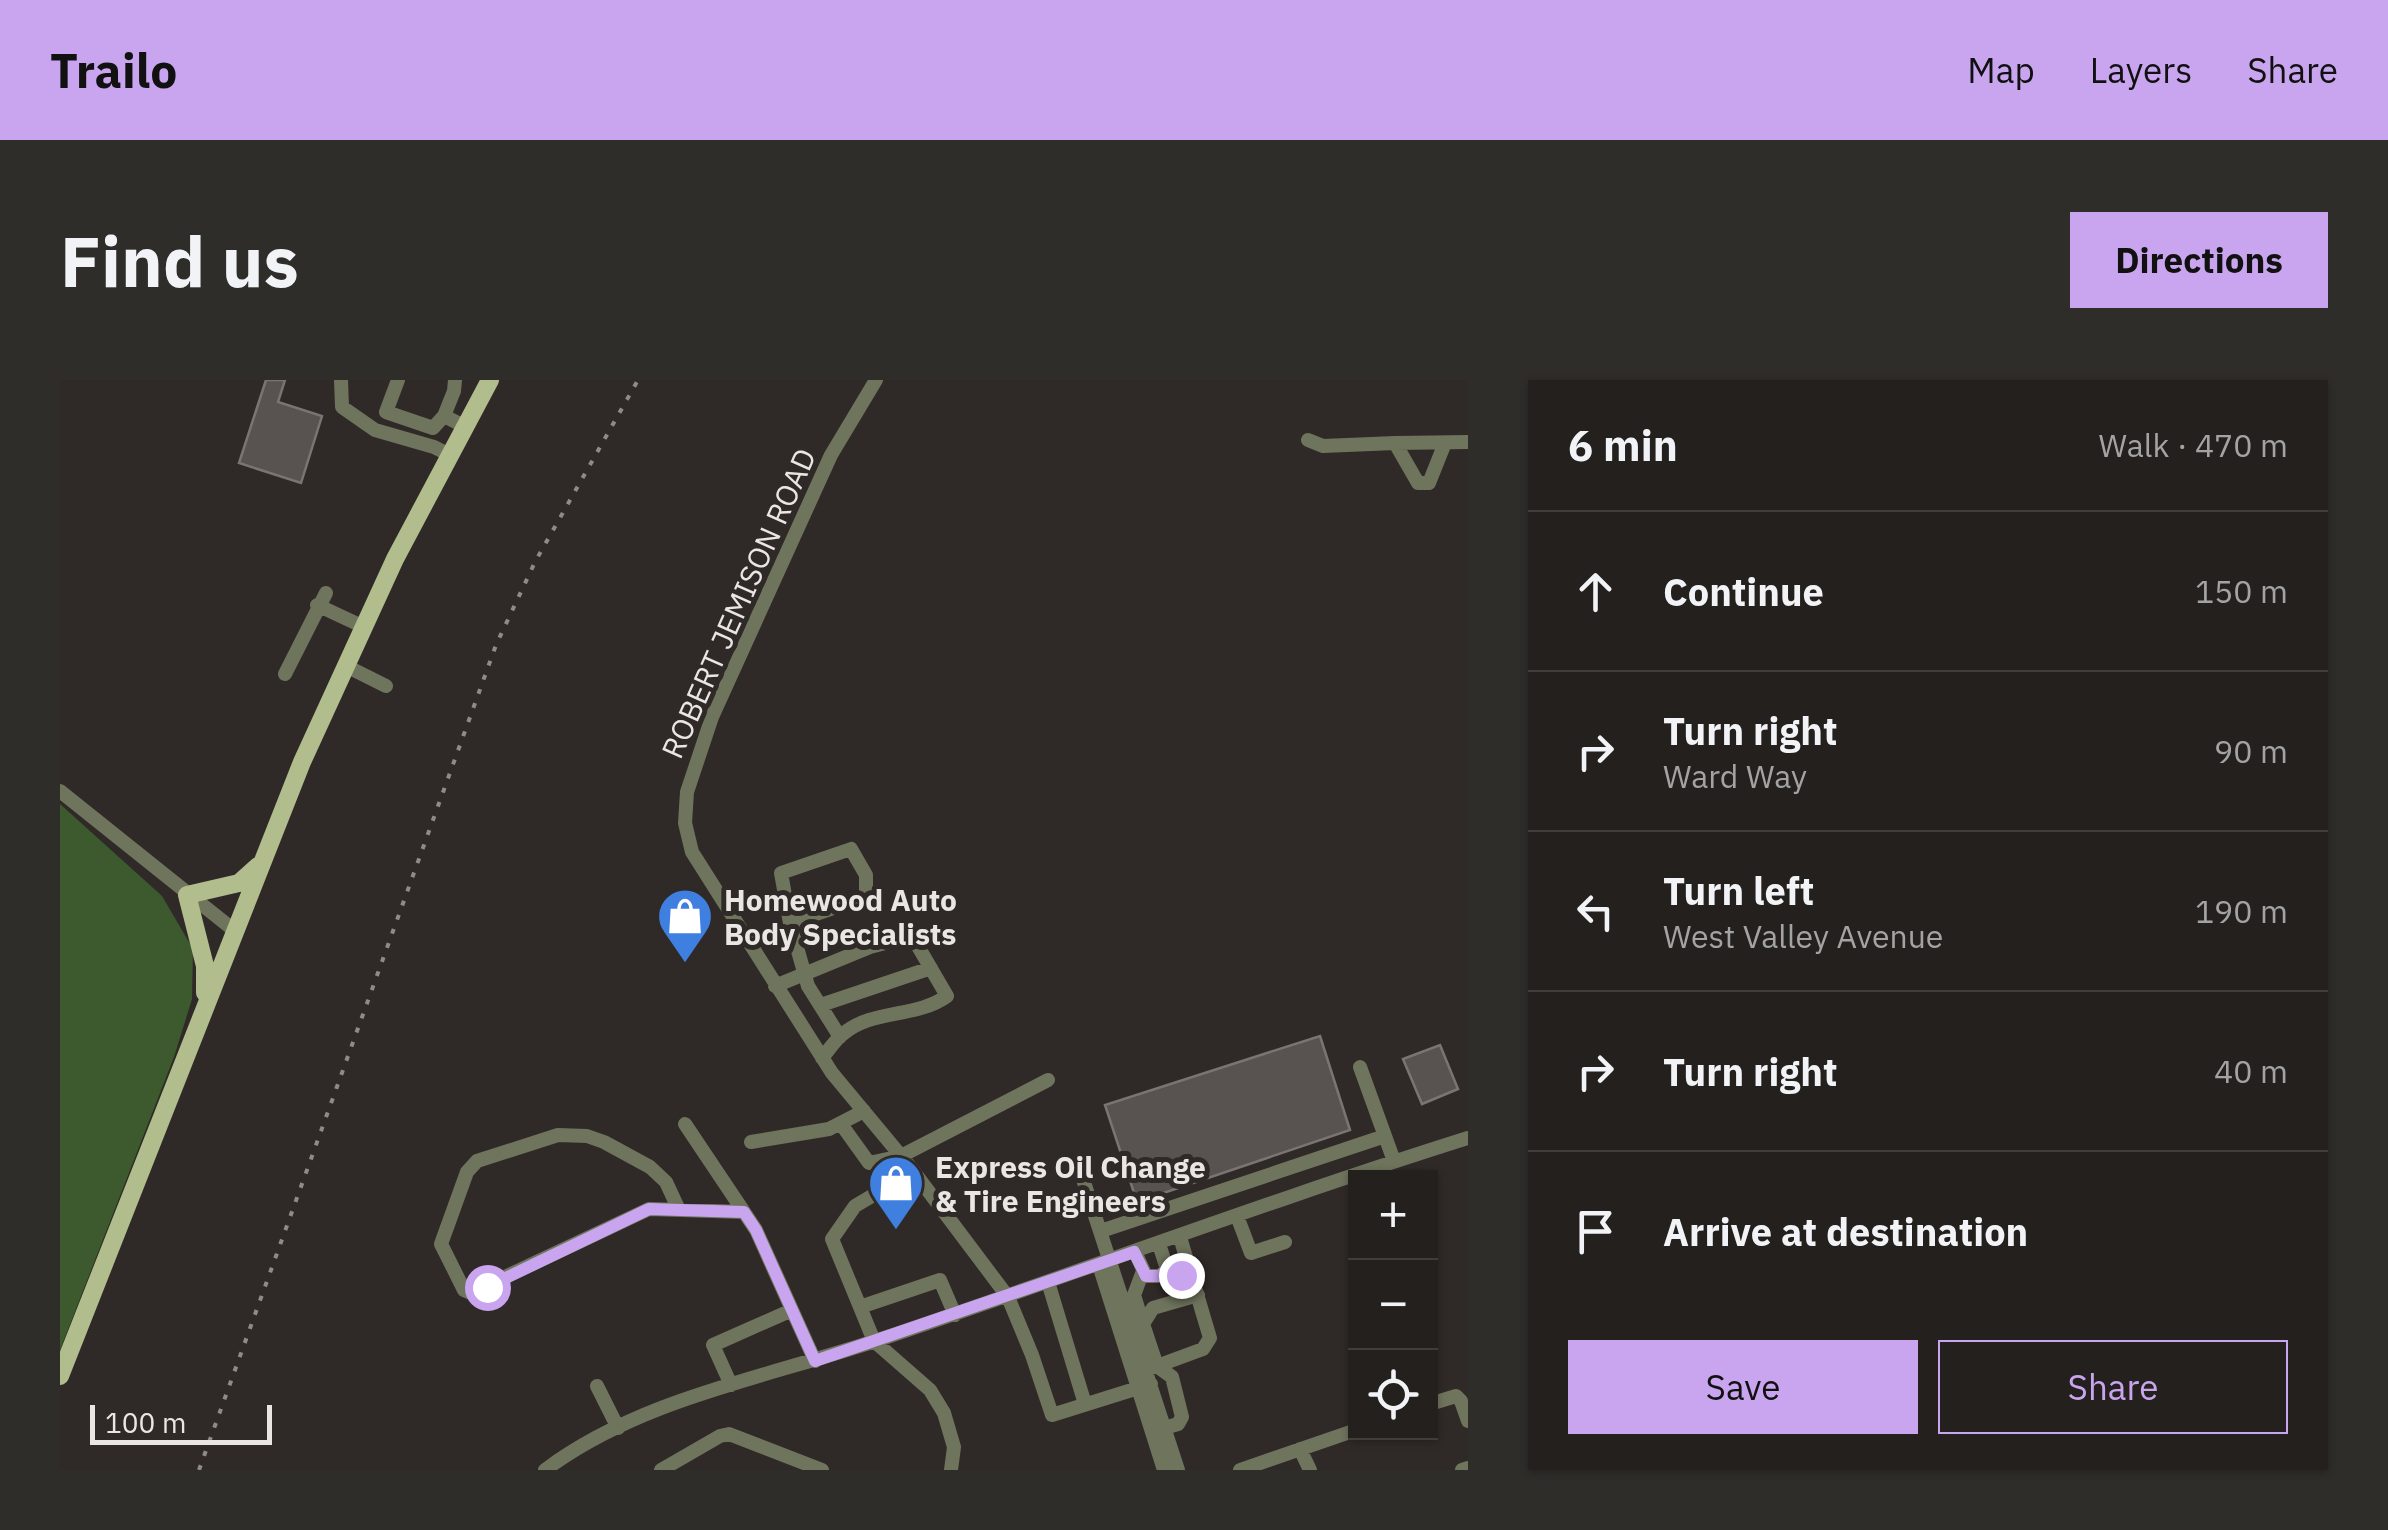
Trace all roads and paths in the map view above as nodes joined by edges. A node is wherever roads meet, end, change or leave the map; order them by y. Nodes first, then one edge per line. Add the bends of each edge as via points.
1 (341, 380) edge
2 (398, 380) edge
3 (490, 380) edge
4 (876, 380) edge
5 (454, 385) edge
6 (477, 404) junction
7 (444, 416) junction
8 (466, 426) junction
9 (1308, 440) dead end
10 (1468, 442) edge
11 (1445, 443) junction
12 (1395, 444) junction
13 (442, 451) junction
14 (364, 627) junction
15 (346, 666) junction
16 (284, 674) dead end
17 (386, 686) dead end
18 (60, 791) edge
19 (262, 862) junction
20 (187, 895) junction
21 (790, 922) junction
22 (235, 932) junction
23 (931, 968) junction
24 (806, 973) junction
25 (775, 986) junction
26 (205, 1004) junction
27 (821, 1006) junction
28 (840, 1036) junction
29 (822, 1058) junction
30 (1360, 1067) dead end
31 (1048, 1080) dead end
32 (864, 1111) junction
33 (685, 1124) dead end
34 (841, 1124) junction
35 (1385, 1136) junction
36 (1468, 1138) edge
37 (751, 1142) dead end
38 (901, 1156) junction
39 (1394, 1161) junction
40 (1080, 1170) dead end
41 (914, 1171) junction
42 (680, 1210) junction
43 (744, 1212) junction
44 (1237, 1216) junction
45 (1101, 1232) junction
46 (1180, 1237) junction
47 (1285, 1242) dead end
48 (1159, 1244) junction
49 (1134, 1252) junction
50 (1105, 1262) junction
51 (1167, 1269) junction
52 (1143, 1272) junction
53 (1192, 1275) junction
54 (1048, 1282) junction
55 (1198, 1295) junction
56 (1008, 1297) junction
57 (860, 1307) junction
58 (792, 1310) junction
59 (954, 1314) junction
60 (1138, 1326) junction
61 (874, 1342) junction
62 (815, 1361) junction
63 (60, 1376) edge
64 (1145, 1376) junction
65 (731, 1385) junction
66 (597, 1386) dead end
67 (1438, 1402) edge
68 (1085, 1404) junction
69 (1468, 1421) edge
70 (618, 1428) junction
71 (1158, 1430) junction
72 (1348, 1433) edge
73 (1300, 1450) junction
74 (1165, 1452) junction
75 (545, 1470) edge
76 (661, 1470) edge
77 (822, 1470) edge
78 (951, 1470) edge
79 (1164, 1470) edge
80 (1178, 1470) edge
81 (1240, 1470) edge
82 (1310, 1470) edge

1 - 13 street via 342,407 360,421 380,419 424,435
2 - 7 street via 386,412 433,428
3 - 6 main road
4 - 25 street, ROBERT JEMISON ROAD via 824,471 712,717 686,792 692,852
5 - 6 street
5 - 7 street
6 - 8 main road
7 - 8 street
8 - 13 main road
9 - 12 street via 1323,446
10 - 11 street
11 - 12 street
11 - 12 street via 1428,482 1418,483
13 - 14 main road
14 - 15 main road
14 - 16 street via 322,599
15 - 17 street
15 - 19 main road
18 - 20 street
19 - 20 main road via 238,883
19 - 22 main road
20 - 22 street
20 - 26 main road via 206,966
21 - 21 street via 866,898 866,875 851,849 781,874
21 - 24 street
22 - 26 main road
23 - 24 street via 912,936
23 - 27 street
23 - 28 street via 947,996
24 - 25 street
24 - 27 street
25 - 29 street, ROBERT JEMISON ROAD
26 - 63 main road
27 - 28 street
28 - 29 street
29 - 32 street, ROBERT JEMISON ROAD
30 - 35 street
31 - 38 street
32 - 34 street
32 - 38 street, ROBERT JEMISON ROAD
33 - 43 street
34 - 37 street
34 - 38 street via 869,1163
35 - 39 street
35 - 45 street
36 - 39 street
38 - 41 street, ROBERT JEMISON ROAD
39 - 44 street
40 - 45 street
41 - 56 street, ROBERT JEMISON ROAD
41 - 57 street via 856,1206 832,1238
42 - 42 street via 636,1214 471,1293 441,1244 477,1161 558,1135 588,1136 650,1167
42 - 43 street
43 - 58 street
44 - 46 street
44 - 47 street via 1251,1253
45 - 50 street
46 - 48 street
46 - 53 street
48 - 49 street
48 - 51 street
49 - 50 street
49 - 52 street
50 - 54 street
50 - 60 street
50 - 64 street
51 - 52 street via 1160,1276
51 - 53 street
52 - 60 street via 1134,1296
53 - 55 street
54 - 56 street
54 - 68 street
55 - 60 street via 1153,1308
55 - 64 street via 1210,1338 1204,1349
56 - 59 street
56 - 68 street, ROBERT JEMISON ROAD via 1052,1415
57 - 59 street via 940,1280
57 - 61 street
58 - 62 street
58 - 65 street via 712,1345
59 - 61 street
60 - 64 street
61 - 62 street
61 - 78 street via 930,1390 954,1446
62 - 65 street
64 - 68 street
64 - 71 street
64 - 71 street via 1172,1377 1182,1417
65 - 70 street
66 - 70 street
67 - 69 street via 1456,1396
70 - 75 street via 578,1445
71 - 74 street
72 - 73 street
73 - 81 street
73 - 82 street
74 - 79 street
74 - 80 street
76 - 77 street via 729,1434

